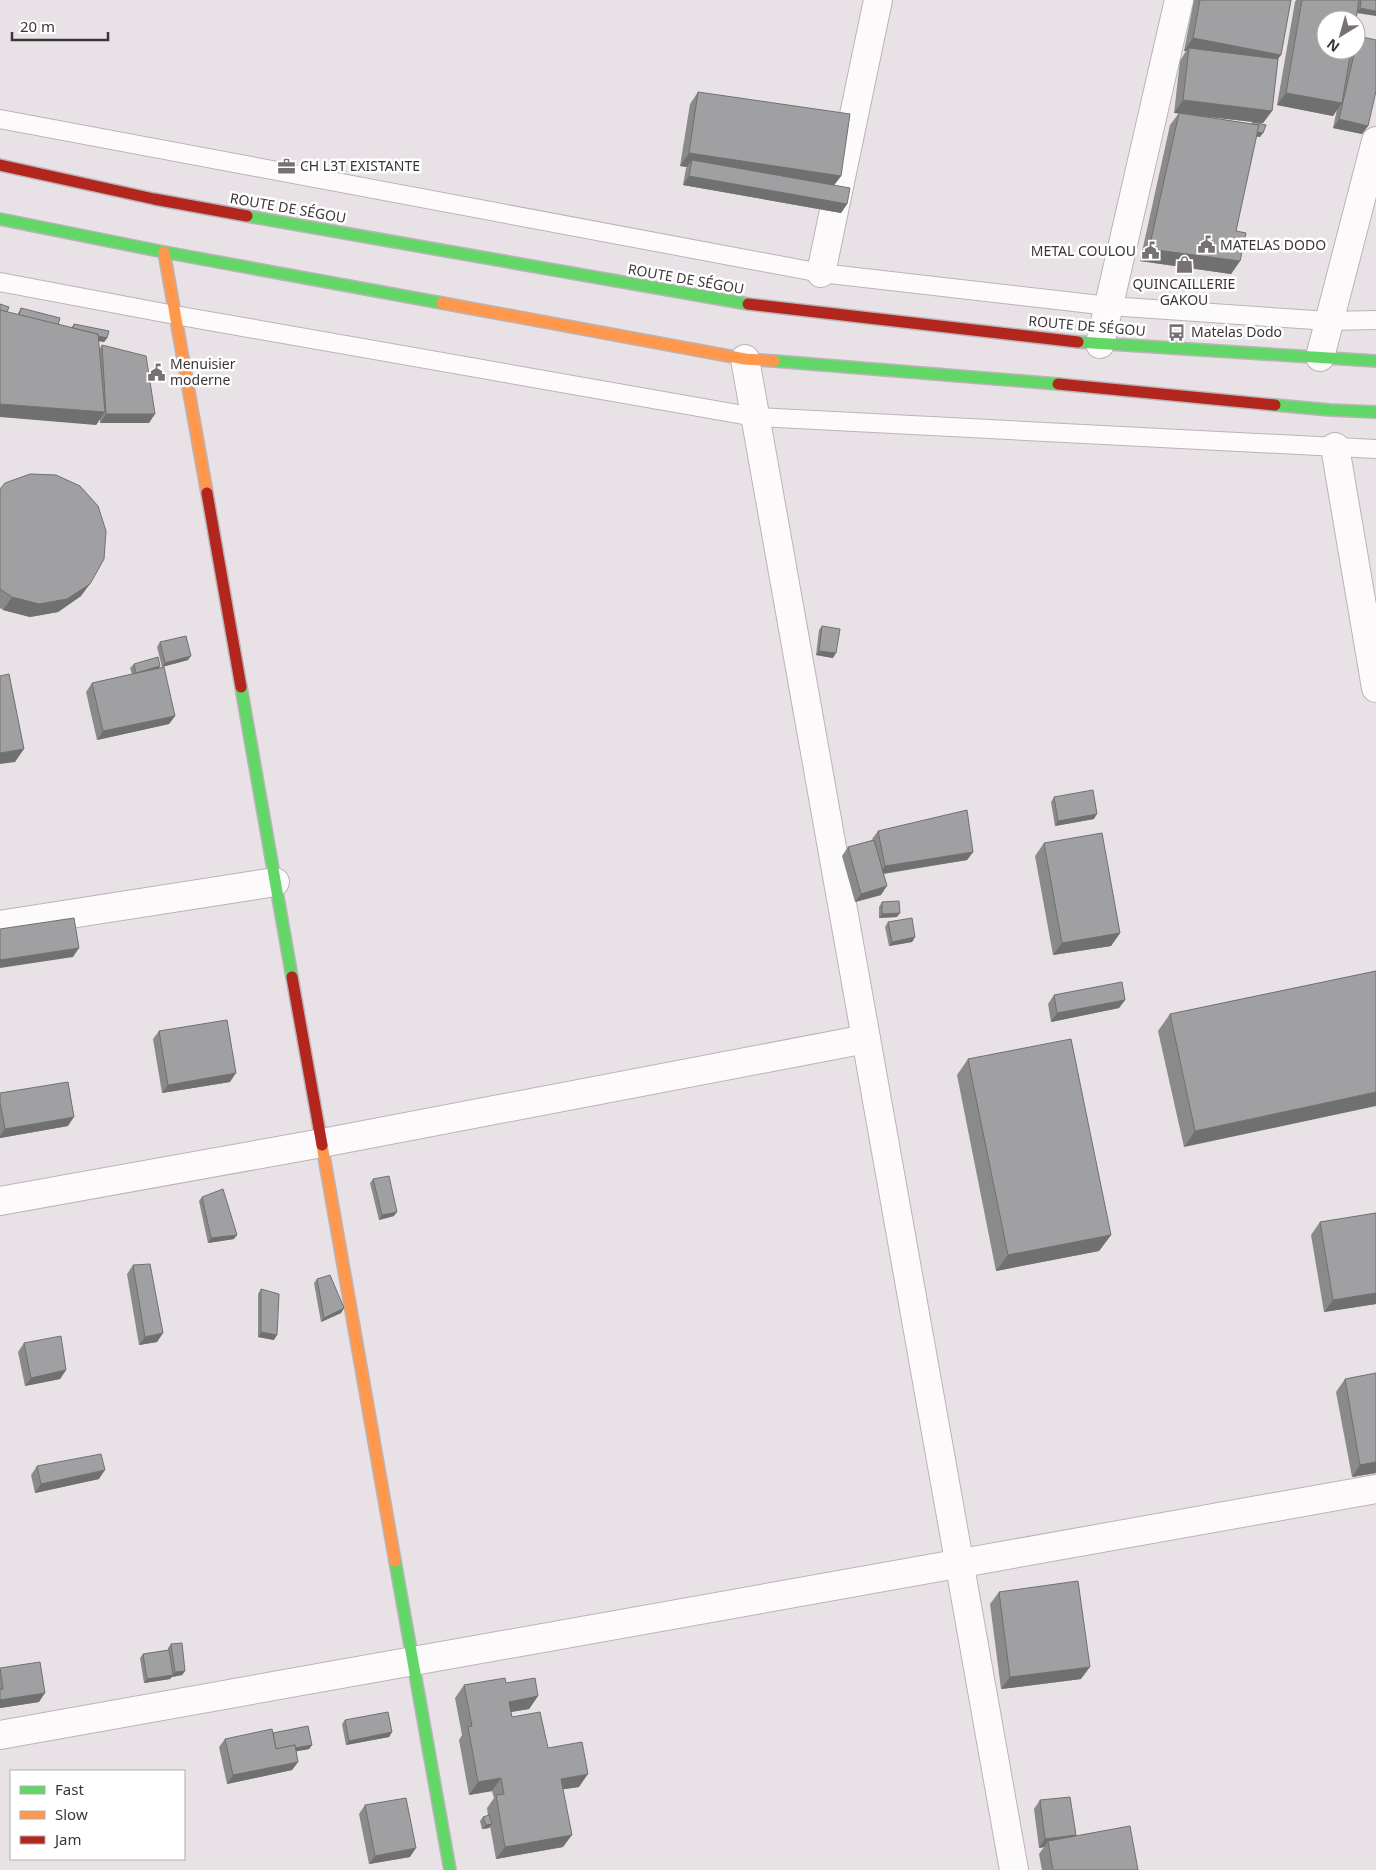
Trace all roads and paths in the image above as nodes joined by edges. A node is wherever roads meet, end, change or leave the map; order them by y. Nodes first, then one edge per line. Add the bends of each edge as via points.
1 (878, 0) edge
2 (1179, 0) edge
3 (0, 119) edge
4 (1374, 155) edge
5 (0, 165) edge
6 (0, 219) edge
7 (164, 252) junction
8 (821, 273) junction
9 (0, 282) edge
10 (1108, 306) junction
11 (175, 315) junction
12 (1376, 320) edge
13 (1329, 321) junction
14 (1100, 344) junction
15 (1320, 357) junction
16 (745, 359) junction
17 (1376, 361) edge
18 (1376, 412) edge
19 (755, 417) junction
20 (1335, 447) junction
21 (1376, 449) edge
22 (1376, 688) edge
23 (275, 882) junction
24 (0, 925) edge
25 (866, 1039) junction
26 (322, 1143) junction
27 (0, 1201) edge
28 (1376, 1489) edge
29 (959, 1564) junction
30 (413, 1661) junction
31 (0, 1735) edge
32 (450, 1870) edge
33 (1014, 1870) edge

1 - 8 street
2 - 10 street
3 - 8 lane
4 - 13 street
5 - 14 main road, ROUTE DE SÉGOU via 154,199 735,303
6 - 7 main road
7 - 11 main road
7 - 16 main road
8 - 10 lane
9 - 11 lane
10 - 13 lane
10 - 14 street
11 - 19 lane
11 - 23 main road
12 - 13 lane
13 - 15 street
14 - 15 main road, ROUTE DE SÉGOU
15 - 17 main road, ROUTE DE SÉGOU
16 - 18 main road
16 - 19 street
19 - 20 lane
19 - 25 street
20 - 21 lane
20 - 22 street
23 - 24 street
23 - 26 main road
25 - 26 street
25 - 29 street
26 - 27 street
26 - 30 main road
28 - 29 street
29 - 30 street
29 - 33 street
30 - 31 street
30 - 32 main road

